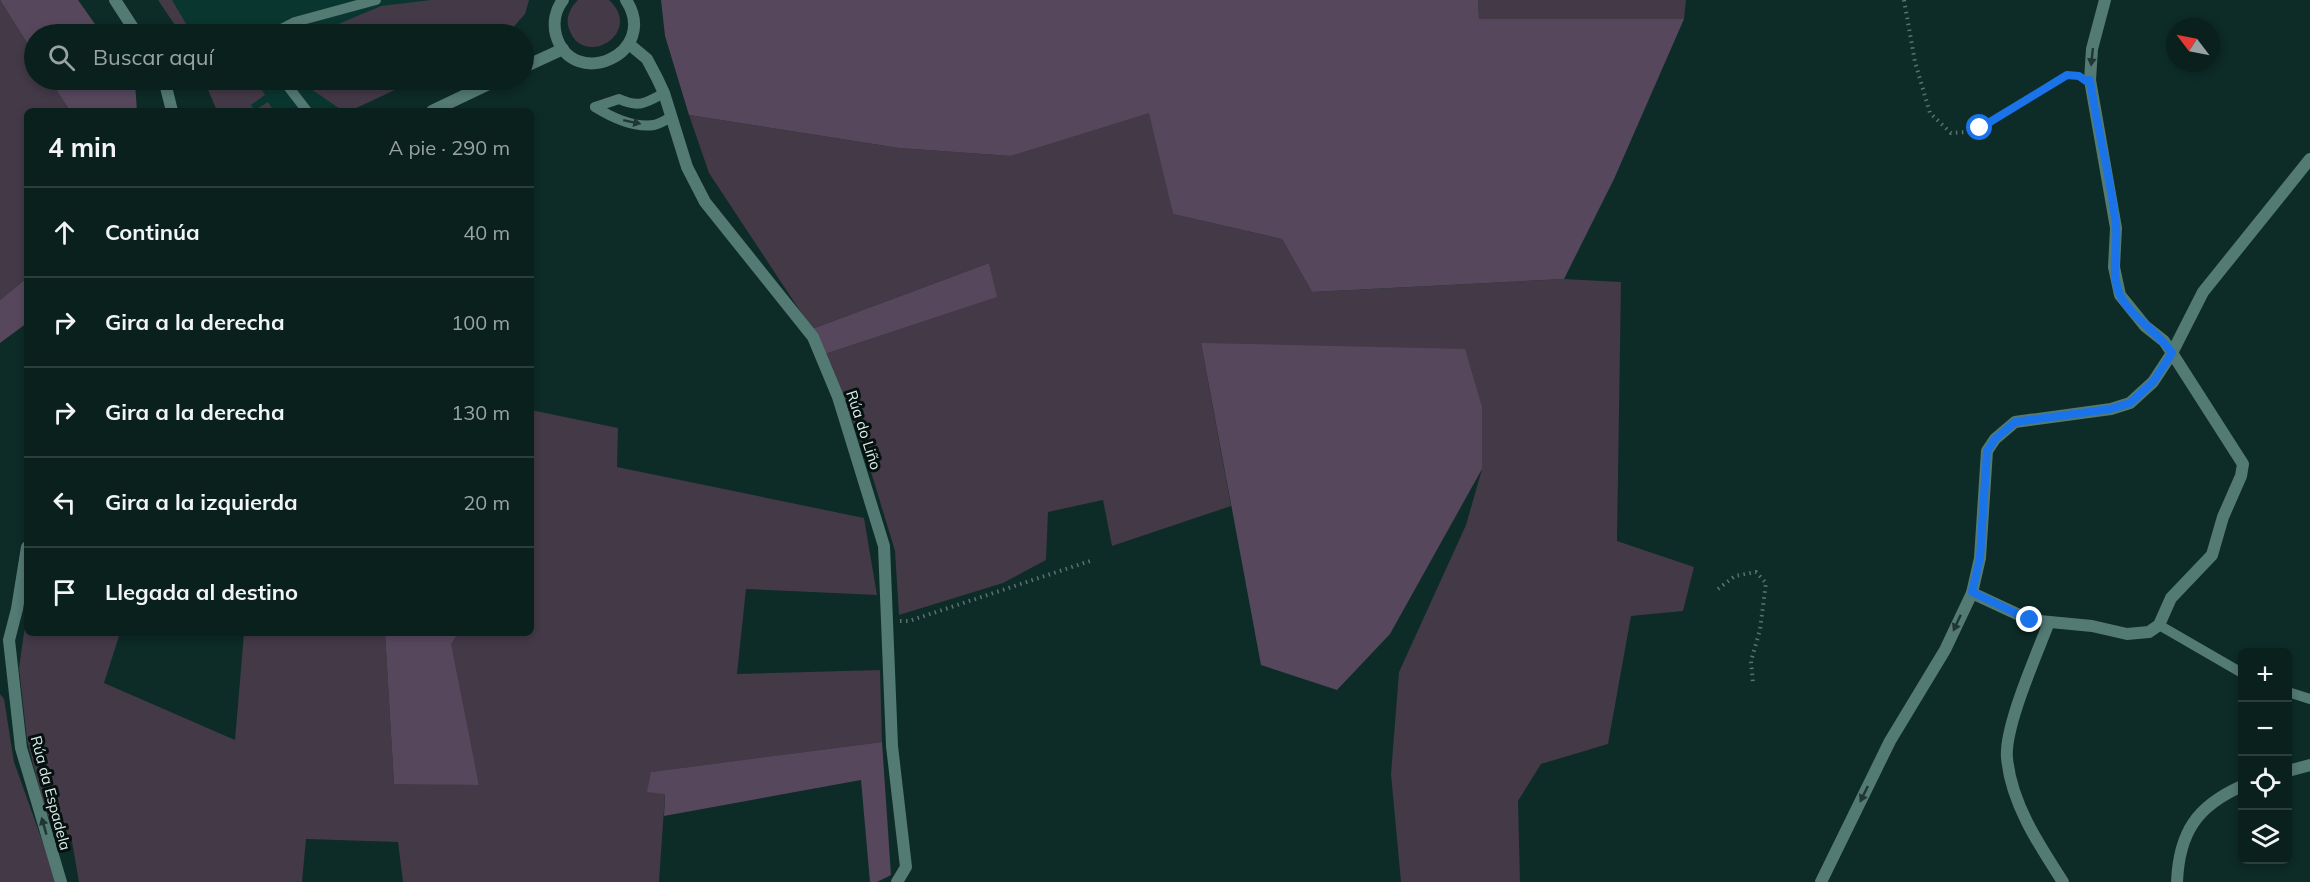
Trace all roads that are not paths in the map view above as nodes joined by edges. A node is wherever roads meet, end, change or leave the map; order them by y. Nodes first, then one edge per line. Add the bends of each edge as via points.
1 (115, 0) edge
2 (376, 0) edge
3 (562, 0) edge
4 (626, 0) edge
5 (2105, 0) edge
6 (131, 24) edge
7 (291, 24) edge
8 (629, 44) junction
9 (563, 49) junction
10 (534, 62) edge
11 (167, 90) edge
12 (291, 90) edge
13 (476, 90) edge
14 (664, 93) junction
15 (171, 108) edge
16 (305, 108) edge
17 (438, 108) edge
18 (671, 117) junction
19 (2310, 159) edge
20 (2172, 353) junction
21 (24, 566) edge
22 (1972, 592) junction
23 (2049, 622) junction
24 (2158, 624) junction
25 (4, 641) edge
26 (2238, 671) edge
27 (2292, 693) edge
28 (2310, 699) edge
29 (2310, 765) edge
30 (2292, 770) edge
31 (2238, 788) edge
32 (61, 882) edge
33 (897, 882) edge
34 (1821, 882) edge
35 (2063, 882) edge
36 (2177, 882) edge

1 - 6 street
2 - 7 lane
3 - 9 street via 554,27
4 - 8 street via 634,22
5 -> 20 street via 2092,49 2090,80 2116,228 2114,267 2120,295
8 - 9 street via 610,61 597,64 584,63
8 - 14 street, Rúa do Liño via 647,59
9 - 10 street
11 - 15 street
12 - 16 lane
13 - 17 street
14 - 18 street, Rúa do Liño
14 -> 18 lane via 645,104 619,99 595,107 636,124 655,125
18 - 33 street, Rúa do Liño via 687,167 705,202 813,338 837,397 884,546 892,746 906,867
19 - 20 street via 2203,292
20 - 22 street via 2153,382 2130,403 2015,422 1995,439 1987,451 1980,558
20 - 24 street via 2243,464 2212,555 2171,598
21 - 25 street, Rúa da Espadela via 17,609
22 - 23 street via 2030,620
22 -> 34 street via 1945,650 1890,741
23 - 24 street via 2127,634 2149,632
23 - 35 street via 2009,731 2007,756 2012,784 2037,841
24 - 26 lane
32 -> 25 street, Rúa da Espadela via 21,748
27 - 28 lane
29 - 30 street
31 - 36 street via 2196,817 2178,860

